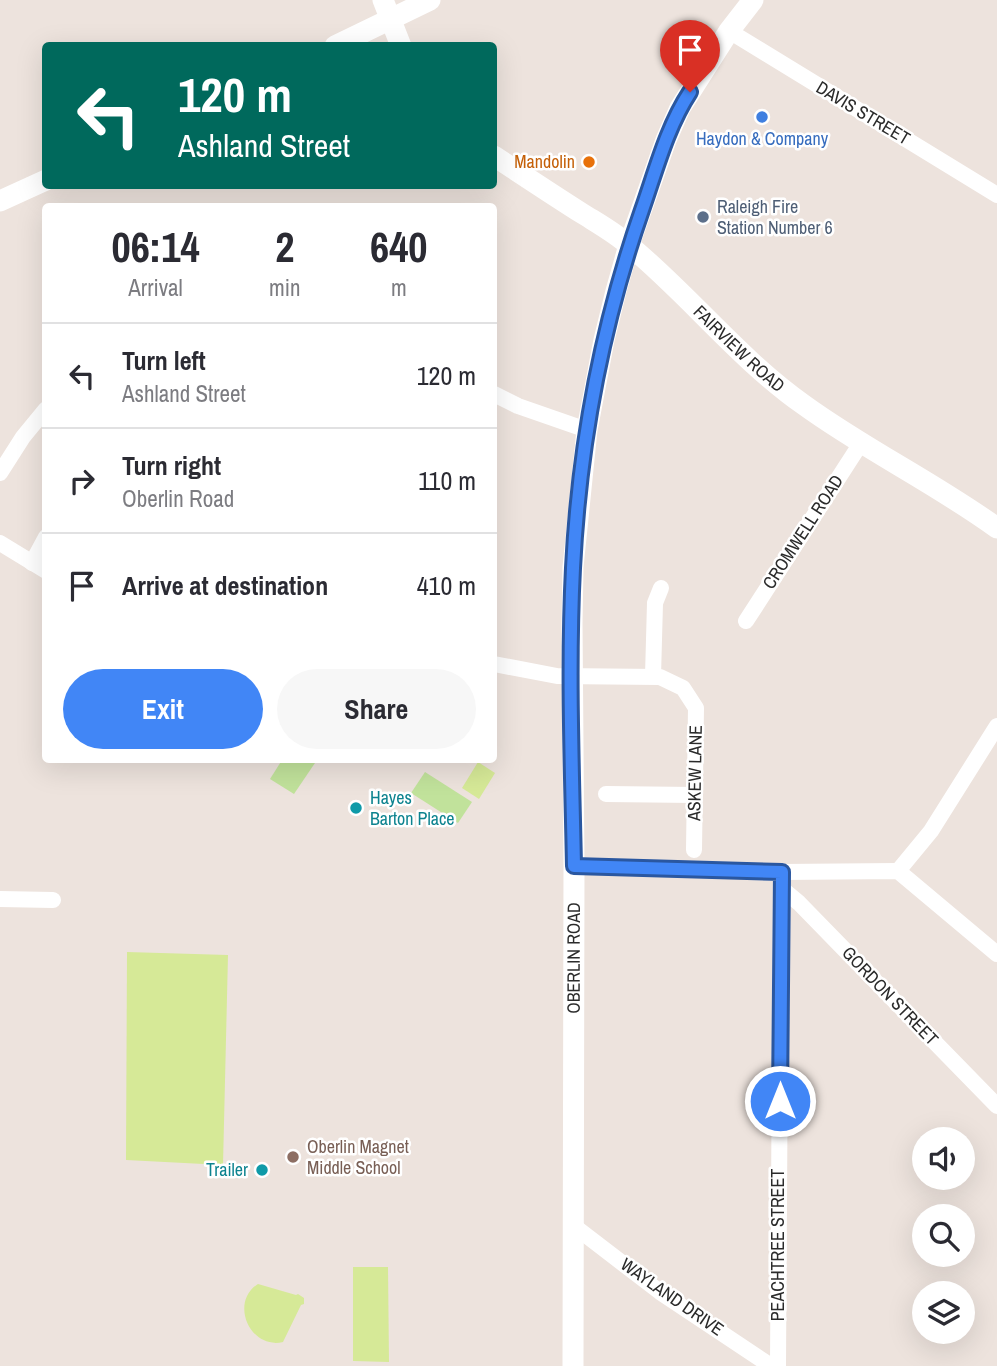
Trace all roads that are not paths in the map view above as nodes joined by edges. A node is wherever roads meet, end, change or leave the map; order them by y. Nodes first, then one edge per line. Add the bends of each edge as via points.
1 (430, 0) edge
2 (752, 0) edge
3 (387, 10) edge
4 (729, 31) junction
5 (341, 42) edge
6 (399, 42) edge
7 (497, 158) edge
8 (42, 182) edge
9 (997, 195) edge
10 (0, 201) edge
11 (629, 245) junction
12 (497, 396) edge
13 (42, 415) edge
14 (587, 430) junction
15 (861, 443) junction
16 (0, 473) edge
17 (997, 528) edge
18 (0, 543) edge
19 (39, 567) edge
20 (661, 588) dead end
21 (746, 621) dead end
22 (497, 665) edge
23 (653, 676) junction
24 (572, 677) junction
25 (997, 726) edge
26 (606, 794) dead end
27 (695, 795) junction
28 (694, 850) dead end
29 (574, 866) junction
30 (898, 871) junction
31 (781, 880) junction
32 (0, 899) edge
33 (53, 900) dead end
34 (997, 954) edge
35 (997, 1106) edge
36 (574, 1226) junction
37 (573, 1366) edge
38 (771, 1366) edge
39 (778, 1366) edge

1 - 3 main road
2 - 4 main road, OBERLIN ROAD
3 - 5 main road
3 - 6 main road
4 - 9 street, DAVIS STREET
4 - 11 main road, OBERLIN ROAD via 680,107
7 - 11 main road, FAIRVIEW ROAD
8 - 10 main road
11 - 14 main road, OBERLIN ROAD
11 - 15 main road, FAIRVIEW ROAD via 767,377
12 - 14 street
13 - 16 street
14 - 24 main road, OBERLIN ROAD via 573,567
15 - 17 main road, FAIRVIEW ROAD
15 - 21 street, CROMWELL ROAD
18 - 19 street
20 - 23 street via 655,603
22 - 24 street, ASKEW LANE
23 - 24 street, ASKEW LANE
23 - 27 street, ASKEW LANE via 683,688 696,708
24 - 29 main road, OBERLIN ROAD
25 - 30 street via 931,831
26 - 27 street
27 - 28 street, ASKEW LANE
29 - 31 street
29 - 36 main road, OBERLIN ROAD
30 - 31 street
30 - 34 street
31 - 35 street, GORDON STREET
31 - 39 street, PEACHTREE STREET
32 - 33 street
36 - 37 main road, OBERLIN ROAD
36 - 38 street, WAYLAND DRIVE via 660,1292

